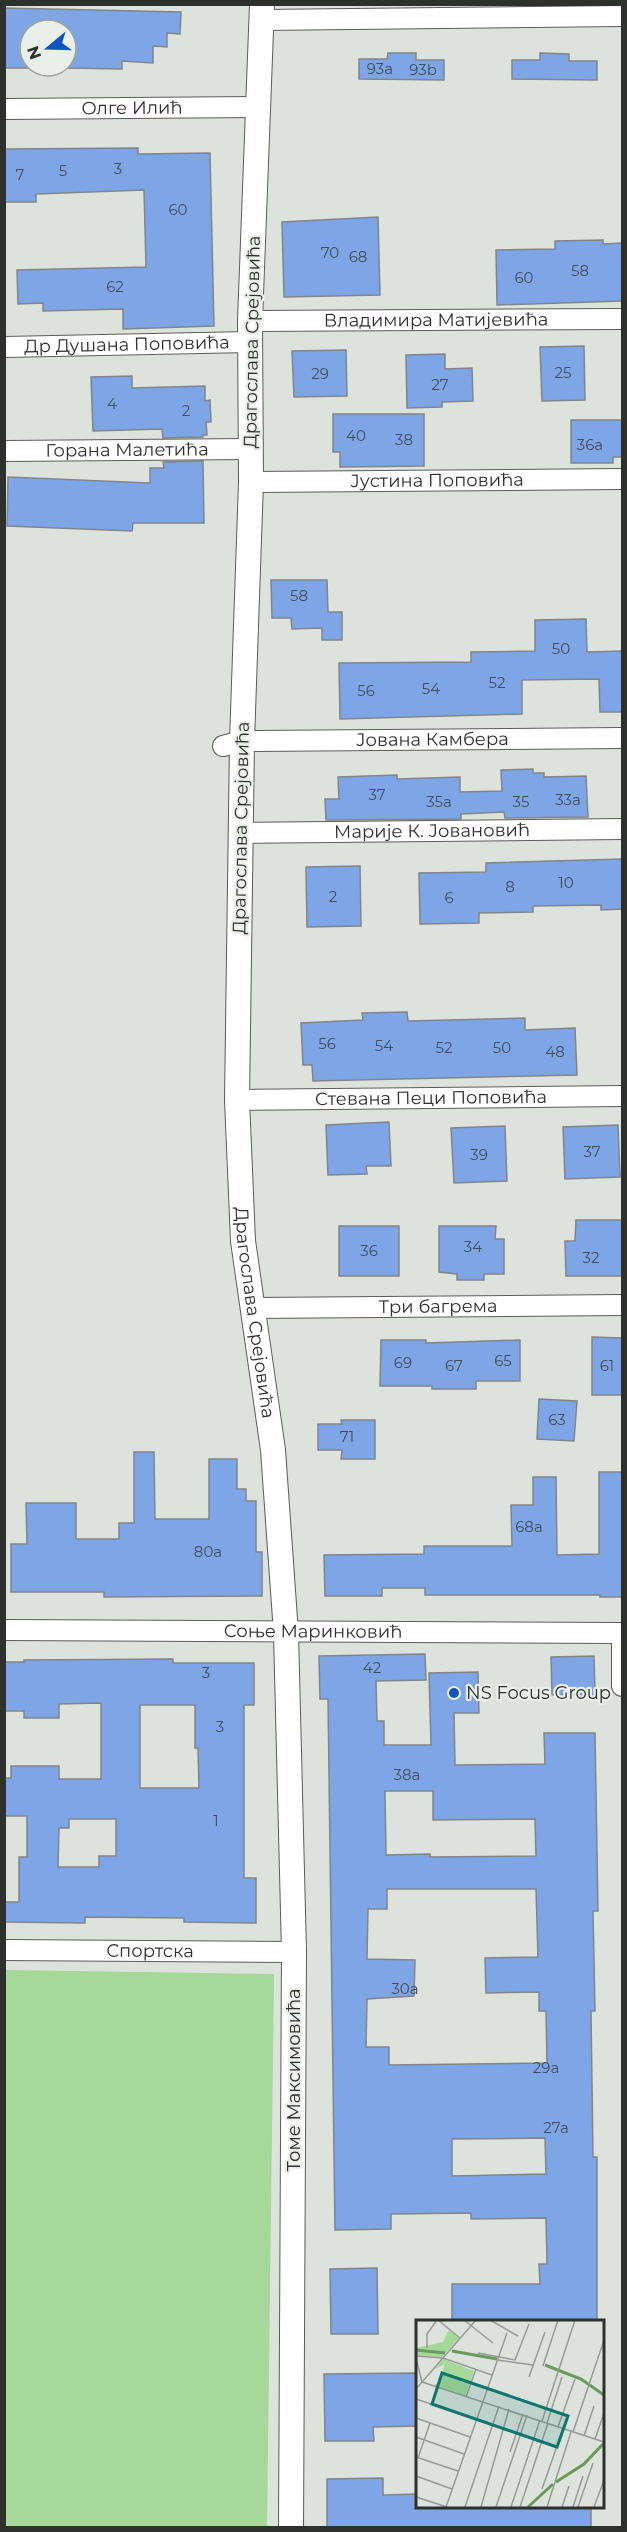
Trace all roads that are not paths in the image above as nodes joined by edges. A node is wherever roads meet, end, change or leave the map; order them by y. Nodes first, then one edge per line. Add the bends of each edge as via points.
1 (262, 12) edge
2 (622, 16) edge
3 (258, 107) junction
4 (4, 109) edge
5 (622, 319) edge
6 (250, 332) junction
7 (4, 347) edge
8 (250, 449) junction
9 (4, 451) edge
10 (622, 479) edge
11 (250, 482) junction
12 (622, 738) edge
13 (232, 744) junction
14 (622, 829) edge
15 (240, 833) junction
16 (622, 1096) edge
17 (237, 1100) junction
18 (622, 1305) edge
19 (252, 1308) junction
20 (4, 1630) edge
21 (286, 1633) junction
22 (622, 1633) edge
23 (622, 1686) edge
24 (4, 1950) edge
25 (294, 1952) junction
26 (291, 2528) edge

1 - 2 street, Драгослава Срејовића
1 - 3 street, Драгослава Срејовића
3 - 4 street, Олге Илић
3 - 6 street, Драгослава Срејовића
5 - 6 street, Владимира Матијевића
6 - 7 street, Др Душана Поповића
6 - 8 street, Драгослава Срејовића
8 - 9 street, Горана Малетића
8 - 11 street, Драгослава Срејовића
10 - 11 street, Јустина Поповића
11 - 13 street, Драгослава Срејовића
12 - 13 street, Јована Камбера
13 - 15 street, Драгослава Срејовића
14 - 15 street, Марије К. Јовановић
15 - 17 street, Драгослава Срејовића
16 - 17 street, Стевана Пеци Поповића
17 - 19 street, Драгослава Срејовића via 243,1241
18 - 19 street, Три багрема
19 - 21 street, Драгослава Срејовића via 273,1450
20 - 21 street, Соње Маринковић
21 - 22 street, Соње Маринковић
21 - 25 street, Томе Максимовића
22 - 23 street
24 - 25 street, Спортска
25 - 26 street, Томе Максимовића

